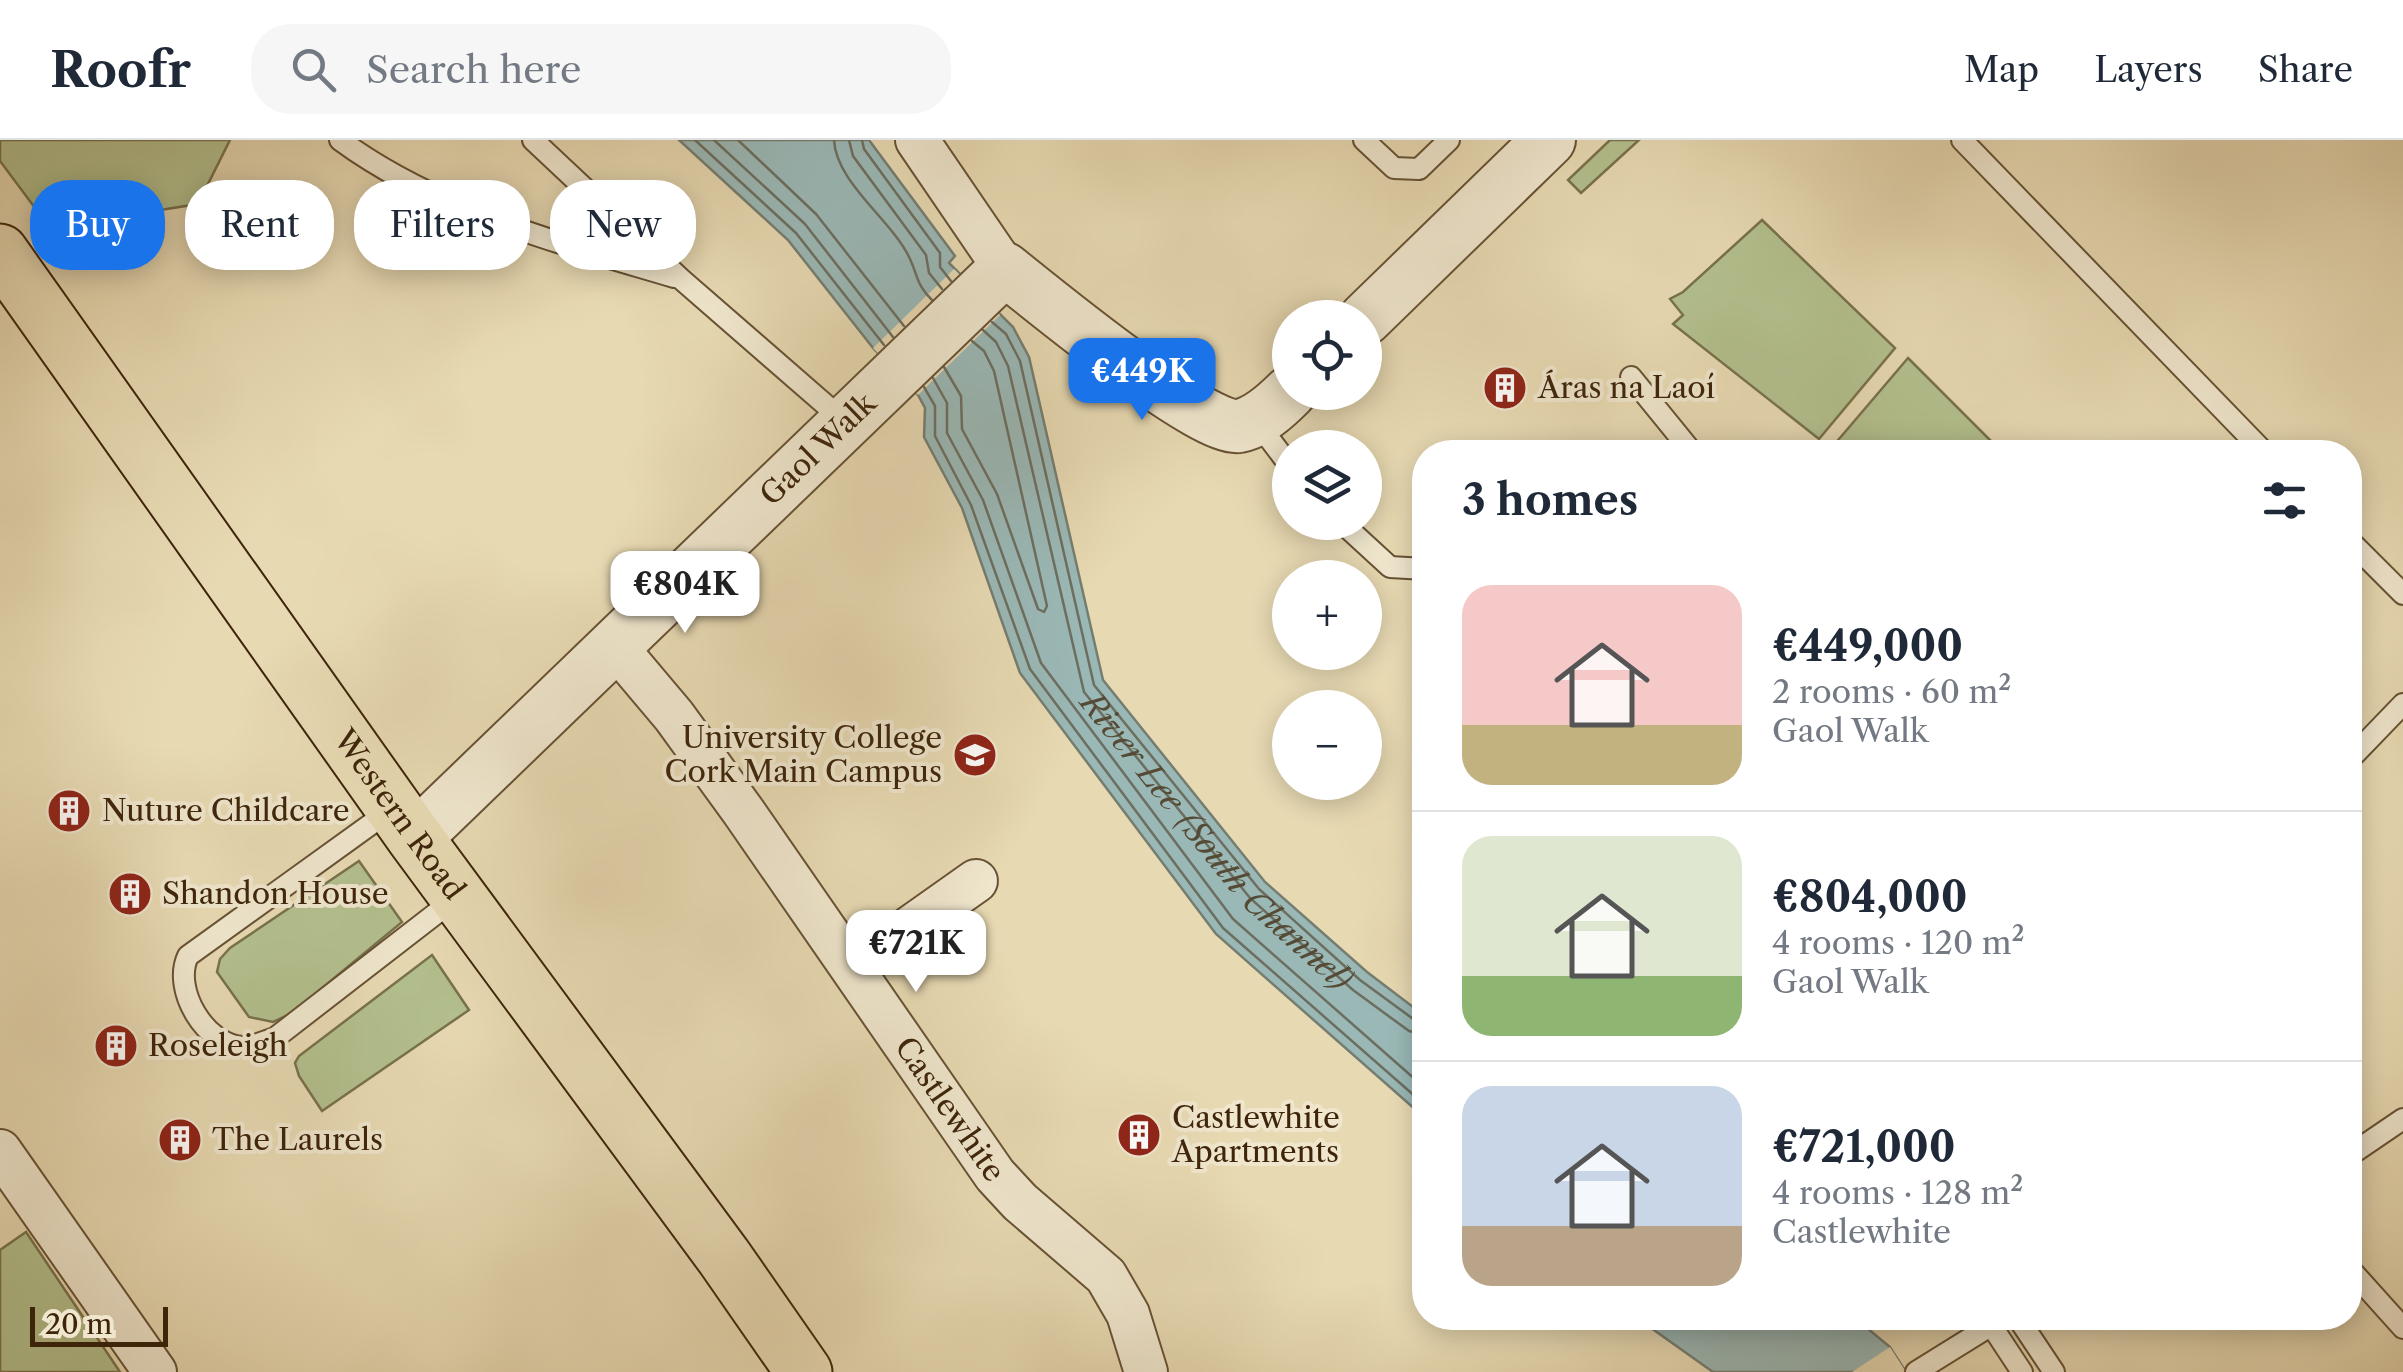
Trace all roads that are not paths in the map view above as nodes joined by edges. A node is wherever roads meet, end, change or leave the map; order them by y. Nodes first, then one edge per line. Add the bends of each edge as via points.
1 (340, 140) edge
2 (534, 140) edge
3 (916, 140) edge
4 (1364, 140) edge
5 (1449, 140) edge
6 (1549, 140) edge
7 (1962, 140) edge
8 (0, 252) edge
9 (681, 280) junction
10 (992, 282) junction
11 (1382, 303) edge
12 (1631, 377) dead end
13 (1272, 407) edge
14 (847, 423) junction
15 (1682, 440) edge
16 (2252, 440) edge
17 (1360, 540) edge
18 (2362, 552) edge
19 (1412, 569) edge
20 (2403, 594) edge
21 (615, 646) junction
22 (2403, 704) edge
23 (2362, 747) edge
24 (404, 823) junction
25 (976, 880) dead end
26 (459, 896) junction
27 (853, 968) junction
28 (2403, 1119) edge
29 (2362, 1147) edge
30 (0, 1151) edge
31 (2362, 1282) edge
32 (2403, 1328) edge
33 (1983, 1330) edge
34 (2001, 1330) edge
35 (2026, 1330) edge
36 (155, 1372) edge
37 (804, 1372) edge
38 (1146, 1372) edge
39 (1916, 1372) edge
40 (2022, 1372) edge
41 (2054, 1372) edge

1 - 9 lane via 465,209
2 - 9 lane
3 - 10 street
4 - 5 lane via 1394,168 1419,170
6 - 11 street
7 - 16 lane
8 - 24 highway, Western Road
9 - 14 lane
10 - 13 street via 1212,420 1239,426
10 - 14 street, Gaol Walk
12 - 15 lane
14 - 21 street, Gaol Walk
17 - 19 lane via 1390,567
18 - 20 lane
21 - 24 street, Gaol Walk
21 - 27 street, Castlewhite via 674,716
22 - 23 lane
24 - 26 highway, Western Road
24 - 26 lane via 188,956 182,986 209,1030 246,1047 274,1038
25 - 27 street
26 - 37 highway, Western Road
27 - 38 street, Castlewhite via 995,1176 1106,1276 1128,1314
28 - 29 lane
30 - 36 street
31 - 32 lane
33 - 39 lane
34 - 40 lane
35 - 41 lane

